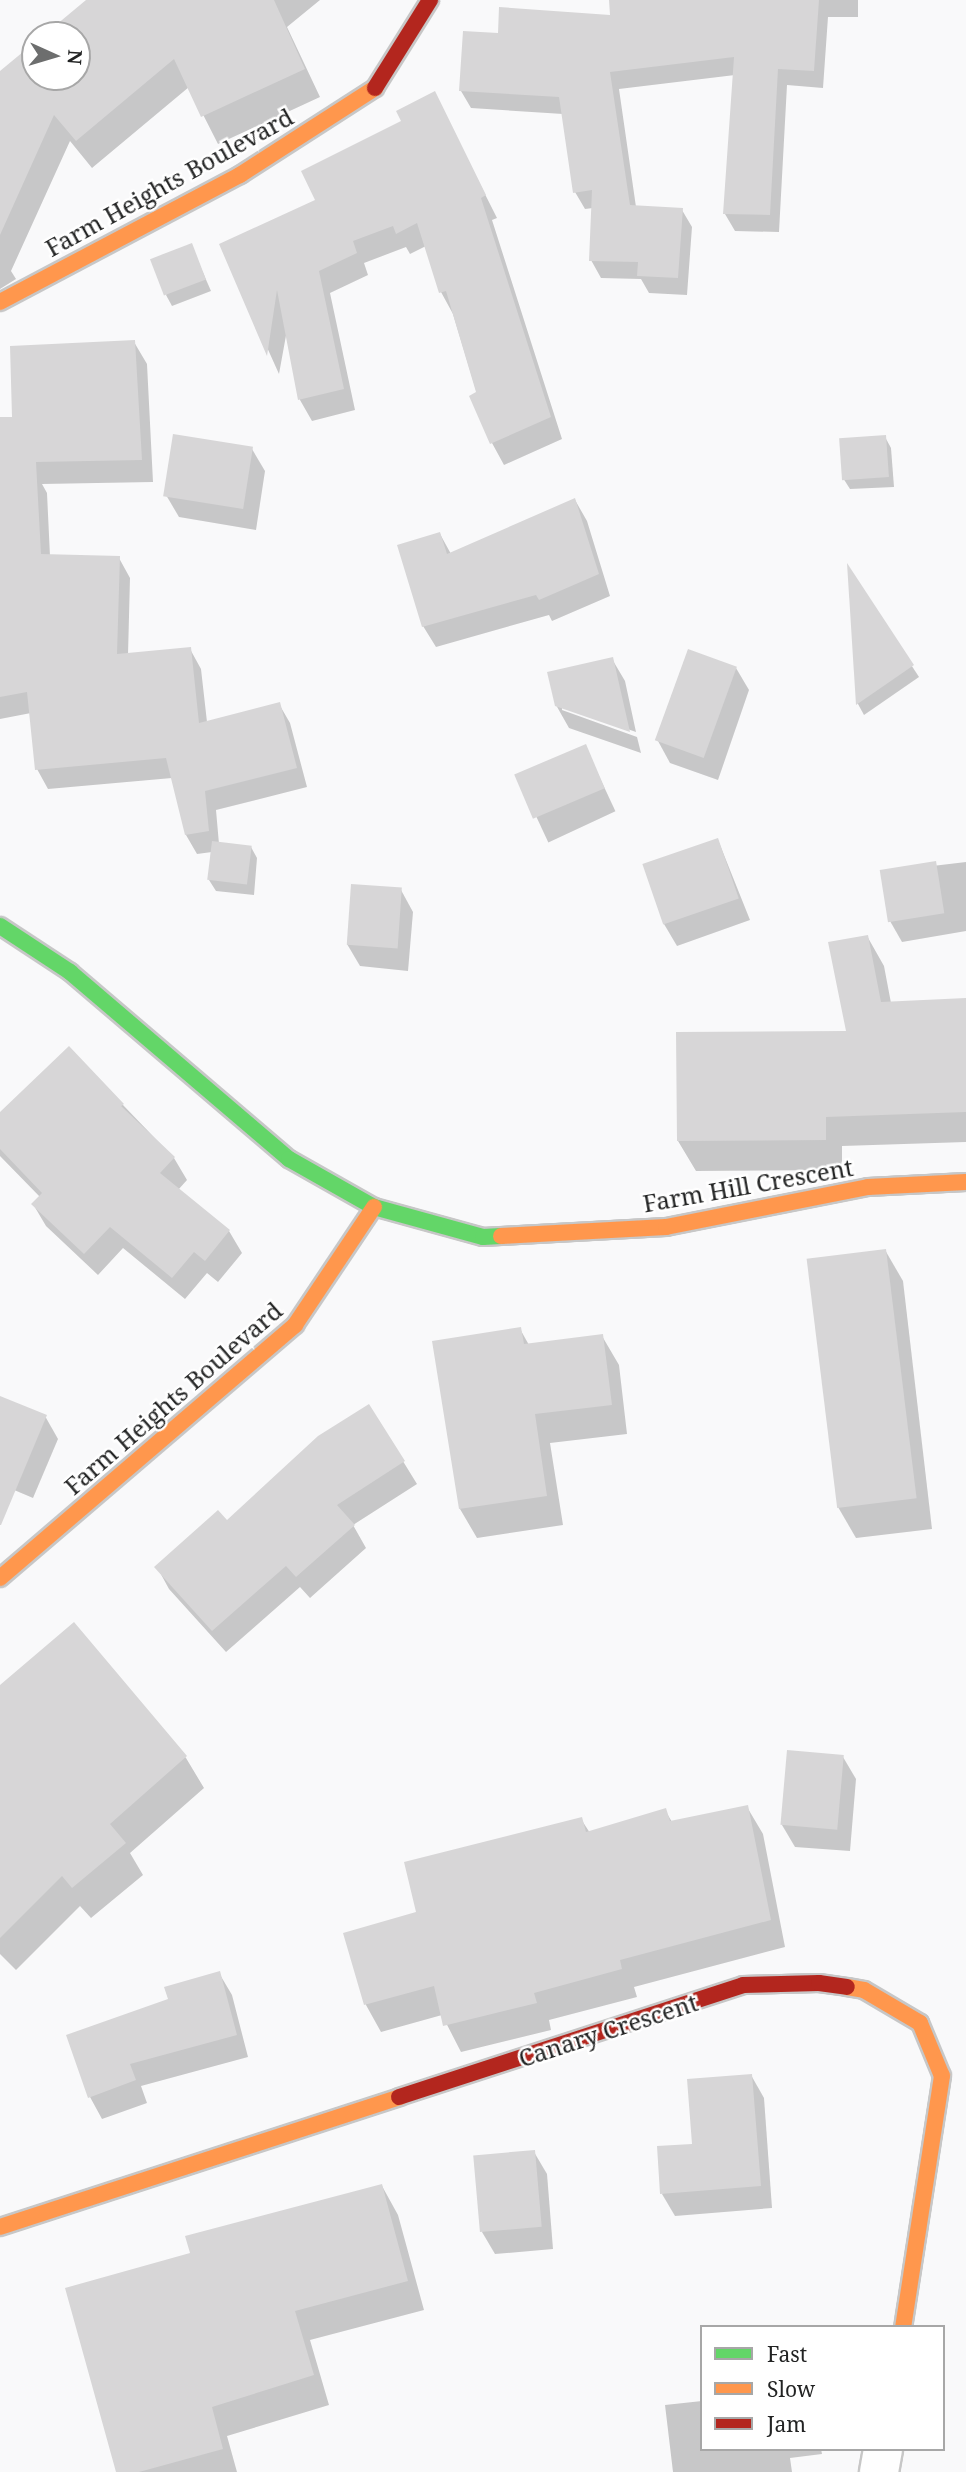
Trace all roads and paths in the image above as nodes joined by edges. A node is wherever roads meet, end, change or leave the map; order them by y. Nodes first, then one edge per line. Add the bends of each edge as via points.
1 (430, 0) edge
2 (0, 302) edge
3 (0, 926) edge
4 (966, 1182) edge
5 (374, 1207) junction
6 (0, 1578) edge
7 (0, 2227) edge
8 (902, 2325) edge
9 (883, 2451) edge
10 (879, 2472) edge

1 - 2 street, Farm Heights Boulevard via 382,84 240,175
3 - 5 street via 70,972 289,1159
4 - 5 street, Farm Hill Crescent via 868,1187 666,1227 483,1237
5 - 6 street, Farm Heights Boulevard via 295,1325
7 - 8 street, Canary Crescent via 743,1985 818,1983 864,1990 920,2023 942,2076
9 - 10 street

